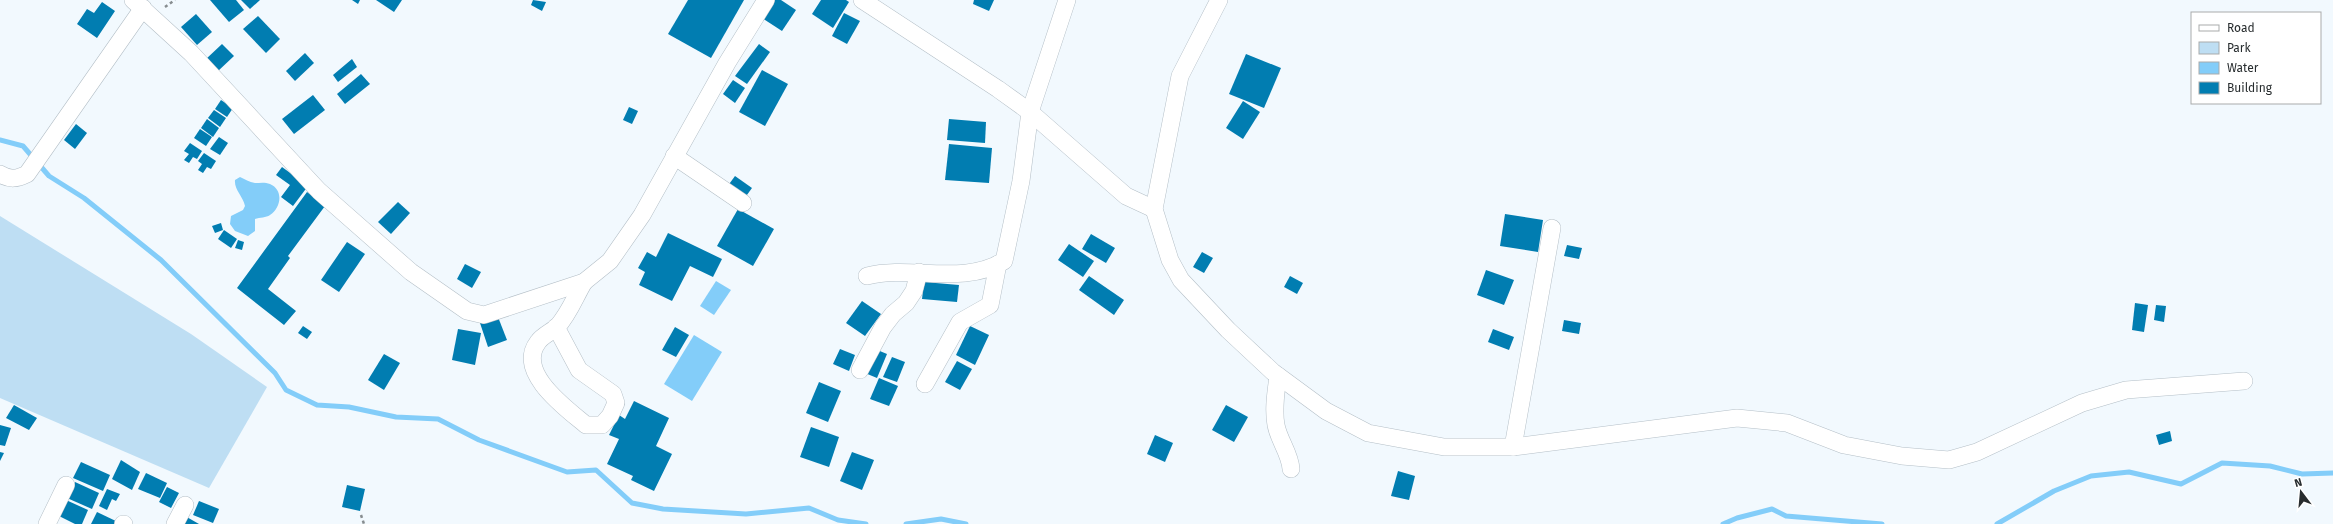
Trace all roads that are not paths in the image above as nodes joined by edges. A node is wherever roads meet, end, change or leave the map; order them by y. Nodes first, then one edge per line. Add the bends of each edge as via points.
1 (766, 0) edge
2 (862, 0) edge
3 (1066, 0) edge
4 (1219, 0) edge
5 (138, 4) edge
6 (1030, 112) junction
7 (674, 156) junction
8 (0, 174) edge
9 (743, 204) dead end
10 (1154, 209) junction
11 (1552, 228) dead end
12 (998, 264) junction
13 (920, 272) junction
14 (867, 276) dead end
15 (584, 282) junction
16 (556, 327) junction
17 (860, 370) dead end
18 (1278, 376) junction
19 (2244, 381) dead end
20 (925, 384) dead end
21 (1513, 447) junction
22 (1291, 469) dead end
23 (66, 485) dead end
24 (185, 505) dead end
25 (48, 524) edge
26 (175, 524) edge

1 - 7 street
2 - 6 street via 956,60
3 - 6 street
4 - 10 street via 1180,76
5 - 8 street via 27,174 10,179
5 - 15 street via 191,53 319,191 411,272 467,312 484,315
6 - 10 street via 1126,196
6 - 12 street via 1021,181 1006,256
7 - 9 street
7 - 15 street via 626,241 610,261
10 - 18 street via 1170,260 1181,280 1228,330
11 - 21 street
12 - 13 street via 963,275
12 - 20 street via 990,305 960,322
13 - 14 street via 894,271
13 - 17 street via 914,291 906,304 893,314 883,327
15 - 16 street
16 - 16 street via 537,342 533,361 535,371 544,389 586,425 602,425 616,403 613,394 579,370
18 - 21 street via 1326,411 1368,433 1444,447
18 - 22 street via 1274,408 1276,426 1290,459
19 - 21 street via 2126,390 2082,403 1977,452 1949,460 1902,456 1844,445 1787,423 1737,418
23 - 25 street
24 - 26 street

